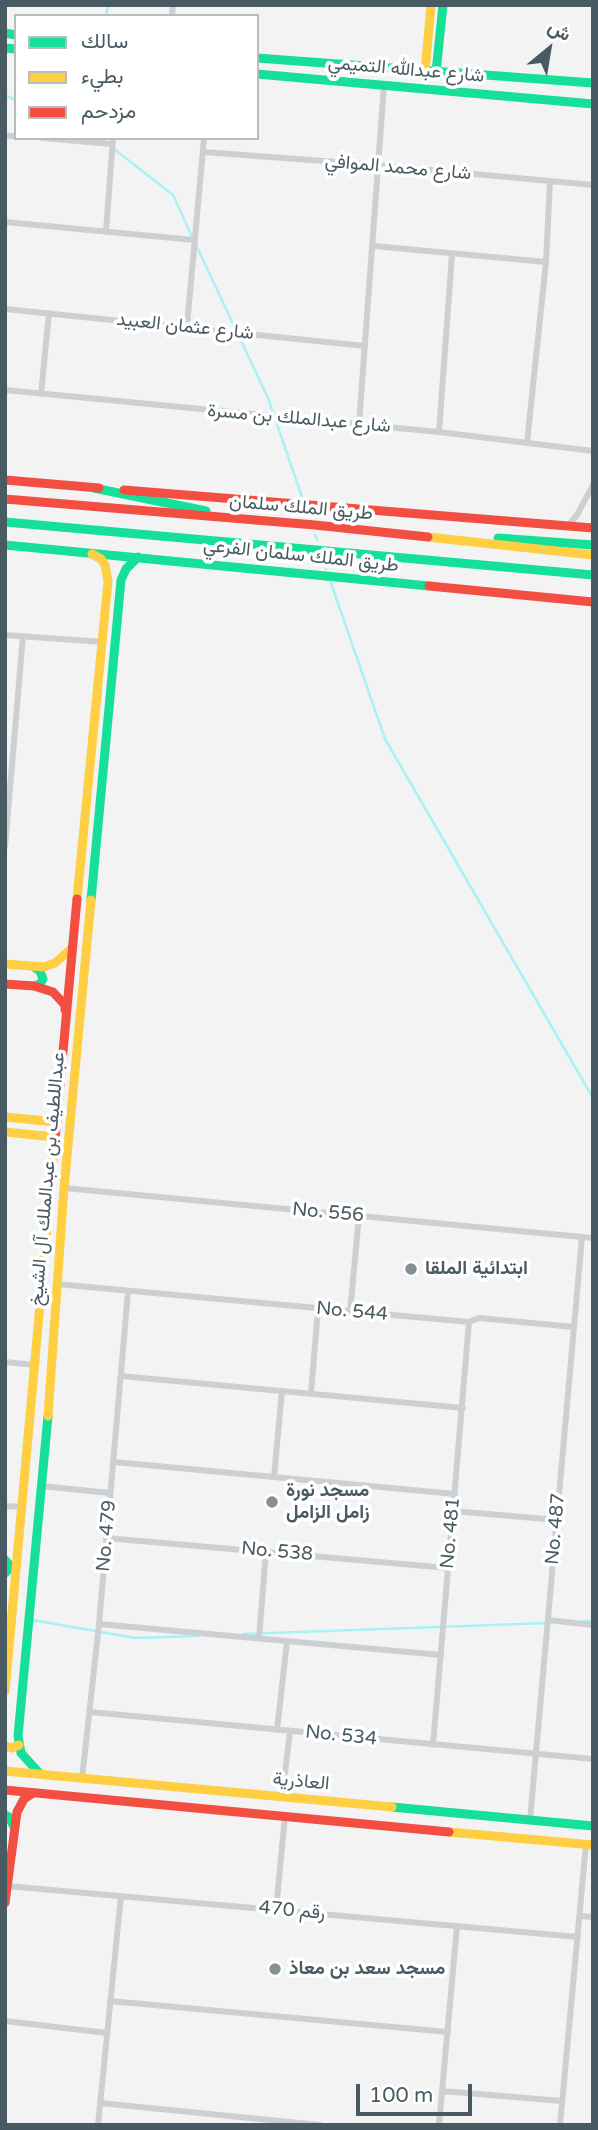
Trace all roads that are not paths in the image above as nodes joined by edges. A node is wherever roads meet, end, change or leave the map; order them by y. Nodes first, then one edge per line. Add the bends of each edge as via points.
1 (430, 5) edge
2 (443, 5) edge
3 (259, 58) edge
4 (425, 72) junction
5 (436, 72) junction
6 (259, 74) edge
7 (593, 83) edge
8 (384, 85) junction
9 (593, 104) edge
10 (89, 140) edge
11 (204, 140) edge
12 (112, 141) edge
13 (203, 152) junction
14 (377, 165) junction
15 (550, 181) junction
16 (593, 185) edge
17 (5, 222) edge
18 (106, 231) junction
19 (194, 240) junction
20 (374, 246) junction
21 (452, 254) junction
22 (546, 262) junction
23 (5, 309) edge
24 (49, 313) junction
25 (187, 326) junction
26 (365, 346) junction
27 (5, 390) edge
28 (41, 394) junction
29 (359, 424) junction
30 (439, 432) junction
31 (527, 443) junction
32 (593, 451) edge
33 (5, 480) edge
34 (593, 485) edge
35 (94, 488) junction
36 (5, 499) edge
37 (5, 522) edge
38 (256, 522) junction
39 (314, 525) junction
40 (568, 526) junction
41 (593, 528) edge
42 (5, 545) edge
43 (593, 545) edge
44 (90, 553) junction
45 (593, 555) edge
46 (138, 558) junction
47 (591, 575) edge
48 (121, 580) junction
49 (108, 581) junction
50 (593, 602) edge
51 (5, 635) edge
52 (23, 636) junction
53 (103, 642) junction
54 (8, 774) edge
55 (5, 847) edge
56 (72, 948) junction
57 (5, 964) edge
58 (32, 966) junction
59 (5, 984) edge
60 (34, 986) junction
61 (67, 1026) junction
62 (5, 1117) edge
63 (43, 1120) junction
64 (57, 1122) junction
65 (5, 1132) edge
66 (42, 1136) junction
67 (55, 1137) junction
68 (64, 1188) junction
69 (359, 1216) junction
70 (582, 1237) junction
71 (593, 1238) edge
72 (56, 1284) junction
73 (128, 1292) junction
74 (318, 1309) junction
75 (350, 1312) junction
76 (469, 1322) junction
77 (574, 1327) junction
78 (5, 1362) edge
79 (35, 1365) junction
80 (121, 1376) junction
81 (282, 1391) junction
82 (311, 1393) junction
83 (463, 1408) junction
84 (29, 1428) junction
85 (47, 1430) junction
86 (114, 1462) junction
87 (274, 1477) junction
88 (41, 1486) junction
89 (110, 1493) junction
90 (455, 1494) junction
91 (5, 1506) edge
92 (22, 1507) junction
93 (453, 1511) junction
94 (557, 1520) junction
95 (106, 1538) junction
96 (266, 1551) junction
97 (5, 1559) edge
98 (17, 1559) junction
99 (448, 1568) junction
100 (8, 1576) edge
101 (548, 1620) junction
102 (12, 1622) junction
103 (28, 1623) junction
104 (99, 1624) junction
105 (593, 1625) edge
106 (259, 1638) junction
107 (287, 1642) junction
108 (441, 1655) junction
109 (5, 1691) edge
110 (89, 1712) junction
111 (278, 1730) junction
112 (290, 1731) junction
113 (19, 1745) junction
114 (433, 1745) junction
115 (5, 1746) edge
116 (534, 1755) junction
117 (593, 1759) edge
118 (5, 1771) edge
119 (40, 1774) junction
120 (82, 1779) junction
121 (184, 1789) junction
122 (5, 1790) edge
123 (34, 1793) junction
124 (282, 1798) junction
125 (181, 1806) junction
126 (5, 1815) edge
127 (285, 1816) junction
128 (530, 1820) junction
129 (589, 1826) edge
130 (13, 1827) junction
131 (588, 1844) edge
132 (7, 1886) edge
133 (121, 1896) junction
134 (5, 1903) edge
135 (276, 1910) junction
136 (580, 1916) junction
137 (593, 1917) edge
138 (457, 1926) junction
139 (578, 1937) junction
140 (110, 2001) junction
141 (5, 2021) edge
142 (447, 2032) junction
143 (107, 2033) junction
144 (442, 2091) junction
145 (562, 2101) junction
146 (100, 2103) junction
147 (98, 2125) edge
148 (320, 2125) edge
149 (439, 2125) edge
150 (560, 2125) edge

1 - 4 main road
2 - 5 main road
3 - 4 main road, شارع عبدالله التميمي
4 - 5 main road, شارع عبدالله التميمي
5 - 7 main road, شارع عبدالله التميمي
6 - 8 main road, شارع عبدالله التميمي
8 - 9 main road, شارع عبدالله التميمي
8 - 14 street
10 - 12 street
11 - 13 street
12 - 18 street
13 - 14 street, شارع محمد الموافي
13 - 19 street
14 - 15 street, شارع محمد الموافي
14 - 20 street
15 - 16 street, شارع محمد الموافي
15 - 22 street
17 - 18 street
18 - 19 street
19 - 25 street
20 - 21 street
20 - 26 street
21 - 22 street
21 - 30 street
22 - 31 street
23 - 24 street, شارع عثمان العبيد
24 - 25 street, شارع عثمان العبيد
24 - 28 street
25 - 26 street, شارع عثمان العبيد
26 - 29 street
27 - 28 street, شارع عبدالملك بن مسرة
28 - 29 street, شارع عبدالملك بن مسرة
29 - 30 street, شارع عبدالملك بن مسرة
30 - 31 street, شارع عبدالملك بن مسرة
31 - 32 street, شارع عبدالملك بن مسرة
33 - 35 main road
34 - 40 street
35 - 38 main road
35 - 40 main road
36 - 38 main road, طريق الملك سلمان
37 - 47 main road, طريق الملك سلمان
38 - 39 main road, طريق الملك سلمان
39 - 43 main road
39 - 45 main road, طريق الملك سلمان
40 - 41 main road
42 - 44 main road, طريق الملك سلمان الفرعي
44 - 46 main road, طريق الملك سلمان الفرعي
44 - 49 main road via 105,565
46 - 48 main road
46 - 50 main road, طريق الملك سلمان الفرعي
48 - 49 main road
48 - 68 main road, عبداللطيف بن عبدالملك آل الشيخ
49 - 53 main road, عبداللطيف بن عبدالملك آل الشيخ
51 - 52 street
52 - 53 street
52 - 54 street
53 - 56 main road, عبداللطيف بن عبدالملك آل الشيخ
54 - 55 street
56 - 58 main road via 44,967
56 - 61 main road, عبداللطيف بن عبدالملك آل الشيخ
57 - 58 main road
58 - 60 main road via 43,974 40,984
59 - 60 main road
60 - 61 main road via 53,992 65,1005
61 - 64 main road, عبداللطيف بن عبدالملك آل الشيخ
62 - 63 main road
63 - 64 main road
63 - 66 main road via 51,1128
64 - 67 main road, عبداللطيف بن عبدالملك آل الشيخ
65 - 66 main road
66 - 67 main road
67 - 79 main road, عبداللطيف بن عبدالملك آل الشيخ
68 - 69 street, No. 556
68 - 72 main road, عبداللطيف بن عبدالملك آل الشيخ
69 - 70 street, No. 556
69 - 75 street
70 - 71 street, No. 556
70 - 77 street, No. 487
72 - 73 street, No. 544
72 - 85 main road, عبداللطيف بن عبدالملك آل الشيخ
73 - 74 street, No. 544
73 - 80 street, No. 479
74 - 75 street, No. 544
74 - 82 street
75 - 76 street, No. 544
76 - 77 street, No. 544 via 479,1318
76 - 83 street, No. 481
77 - 94 street, No. 487
78 - 79 street
79 - 84 main road, عبداللطيف بن عبدالملك آل الشيخ
80 - 81 street
80 - 86 street, No. 479
81 - 82 street
81 - 87 street
82 - 83 street
83 - 90 street, No. 481
84 - 85 main road
84 - 92 main road, عبداللطيف بن عبدالملك آل الشيخ
85 - 88 main road, عبداللطيف بن عبدالملك آل الشيخ
86 - 87 street
86 - 89 street, No. 479
87 - 90 street
88 - 89 street
88 - 103 main road, عبداللطيف بن عبدالملك آل الشيخ
89 - 95 street, No. 479
90 - 93 street, No. 481
91 - 92 street
92 - 98 main road, عبداللطيف بن عبدالملك آل الشيخ
93 - 94 street
93 - 99 street, No. 481
94 - 101 street, No. 487
95 - 96 street, No. 538
95 - 104 street, No. 479
96 - 99 street, No. 538
96 - 106 street
97 - 98 main road
97 - 100 main road via 11,1567
98 - 100 main road, عبداللطيف بن عبدالملك آل الشيخ
99 - 108 street, No. 481
100 - 102 main road, عبداللطيف بن عبدالملك آل الشيخ
101 - 105 street
101 - 116 street, No. 487
102 - 103 main road
102 - 109 main road, عبداللطيف بن عبدالملك آل الشيخ
103 - 113 main road, عبداللطيف بن عبدالملك آل الشيخ
104 - 106 street
104 - 110 street, No. 479
106 - 107 street
107 - 108 street
107 - 111 street
108 - 114 street, No. 481
110 - 111 street, No. 534
110 - 120 street, No. 479
111 - 112 street, No. 534
112 - 114 street, No. 534
112 - 124 street
113 - 115 main road
113 - 119 main road
114 - 116 street, No. 534
116 - 117 street, No. 534
116 - 128 street, No. 487
118 - 119 main road, العاذرية
119 - 120 main road, العاذرية
120 - 121 main road, العاذرية
121 - 124 main road, العاذرية
121 - 125 main road
122 - 123 main road, العاذرية
123 - 125 main road, العاذرية
123 - 130 main road via 24,1799
124 - 128 main road, العاذرية
125 - 127 main road, العاذرية
126 - 130 main road
127 - 131 main road, العاذرية
127 - 135 street
128 - 129 main road, العاذرية
129 - 131 main road
130 - 132 main road
131 - 136 street
132 - 133 street, رقم 470
132 - 134 main road
133 - 135 street, رقم 470
133 - 140 street
135 - 138 street, رقم 470
136 - 137 street
136 - 139 street
138 - 139 street, رقم 470
138 - 142 street
139 - 145 street
140 - 142 street
140 - 143 street
141 - 143 street
142 - 144 street
143 - 146 street
144 - 145 street
144 - 149 street
145 - 150 street
146 - 147 street
146 - 148 street

